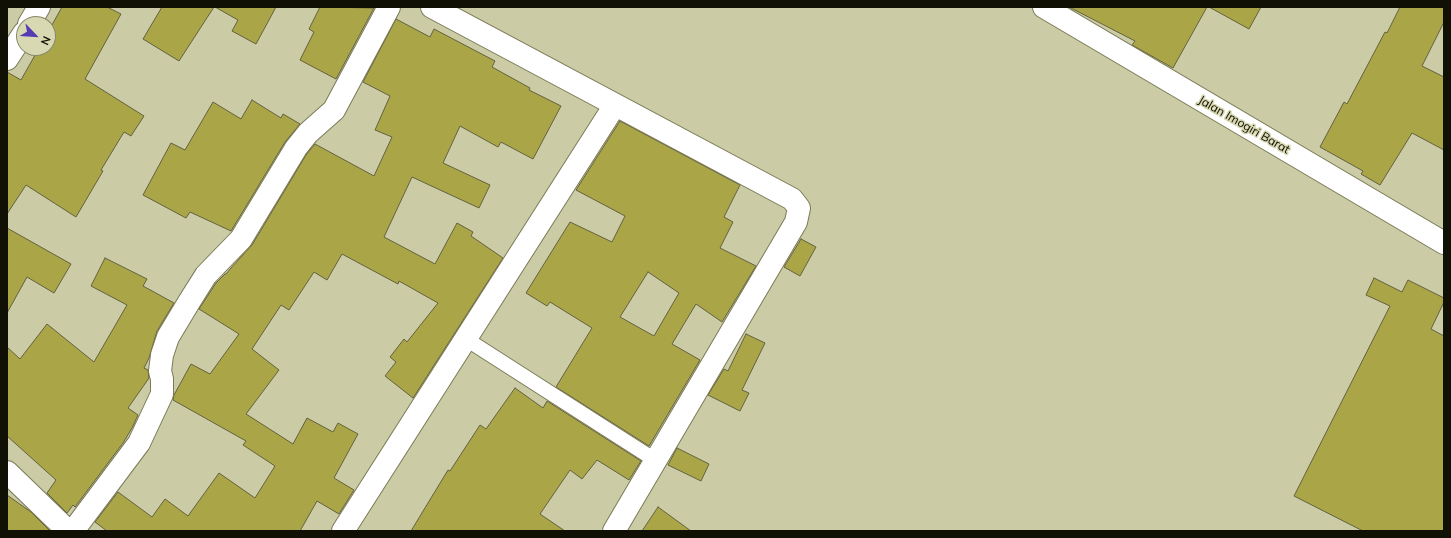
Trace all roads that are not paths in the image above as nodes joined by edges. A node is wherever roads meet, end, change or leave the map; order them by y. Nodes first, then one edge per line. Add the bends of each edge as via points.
1 (39, 7) edge
2 (389, 7) edge
3 (432, 7) edge
4 (1044, 7) edge
5 (34, 16) edge
6 (16, 45) edge
7 (7, 59) edge
8 (615, 105) junction
9 (1444, 243) edge
10 (466, 339) junction
11 (655, 460) junction
12 (7, 472) edge
13 (68, 531) edge
14 (73, 531) edge
15 (343, 531) edge
16 (614, 531) edge

1 - 5 street
2 - 14 street via 334,110 308,133 296,148 241,239 206,275 189,302 168,337 160,371 162,394 139,443
3 - 8 street
4 - 9 street, Jalan Imogiri Barat
6 - 7 street
8 - 10 street
8 - 11 street via 792,199 799,208 796,222
10 - 11 lane
10 - 15 street
11 - 16 street
12 - 13 street

